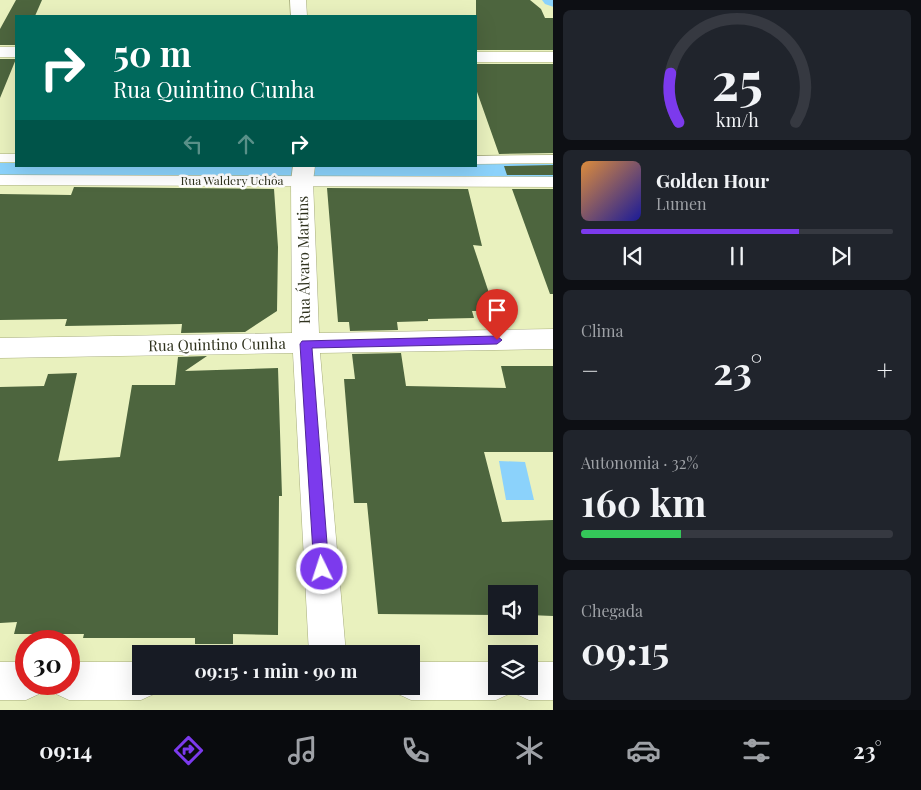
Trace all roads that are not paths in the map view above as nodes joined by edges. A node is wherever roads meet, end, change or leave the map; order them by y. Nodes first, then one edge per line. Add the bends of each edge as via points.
1 (298, 0) edge
2 (299, 15) edge
3 (0, 52) edge
4 (15, 52) edge
5 (477, 56) edge
6 (553, 57) edge
7 (0, 158) edge
8 (15, 158) edge
9 (553, 159) edge
10 (477, 160) edge
11 (303, 174) edge
12 (0, 180) edge
13 (553, 182) edge
14 (553, 339) edge
15 (306, 344) junction
16 (0, 348) edge
17 (327, 645) edge
18 (132, 680) edge
19 (0, 681) edge
20 (15, 681) edge
21 (80, 681) edge
22 (420, 681) edge
23 (488, 681) edge
24 (538, 681) edge
25 (553, 681) edge

1 - 2 street
3 - 4 street
5 - 6 street
7 - 8 lane
9 - 10 lane
11 - 12 lane, Rua Waldery Uchôa
11 - 13 lane, Rua Waldery Uchôa
11 - 15 street, Rua Álvaro Martins
14 - 15 street, Rua Quintino Cunha
15 - 16 street, Rua Quintino Cunha
15 - 17 street, Rua Álvaro Martins
18 - 21 street
19 - 20 street
22 - 23 street
24 - 25 street

